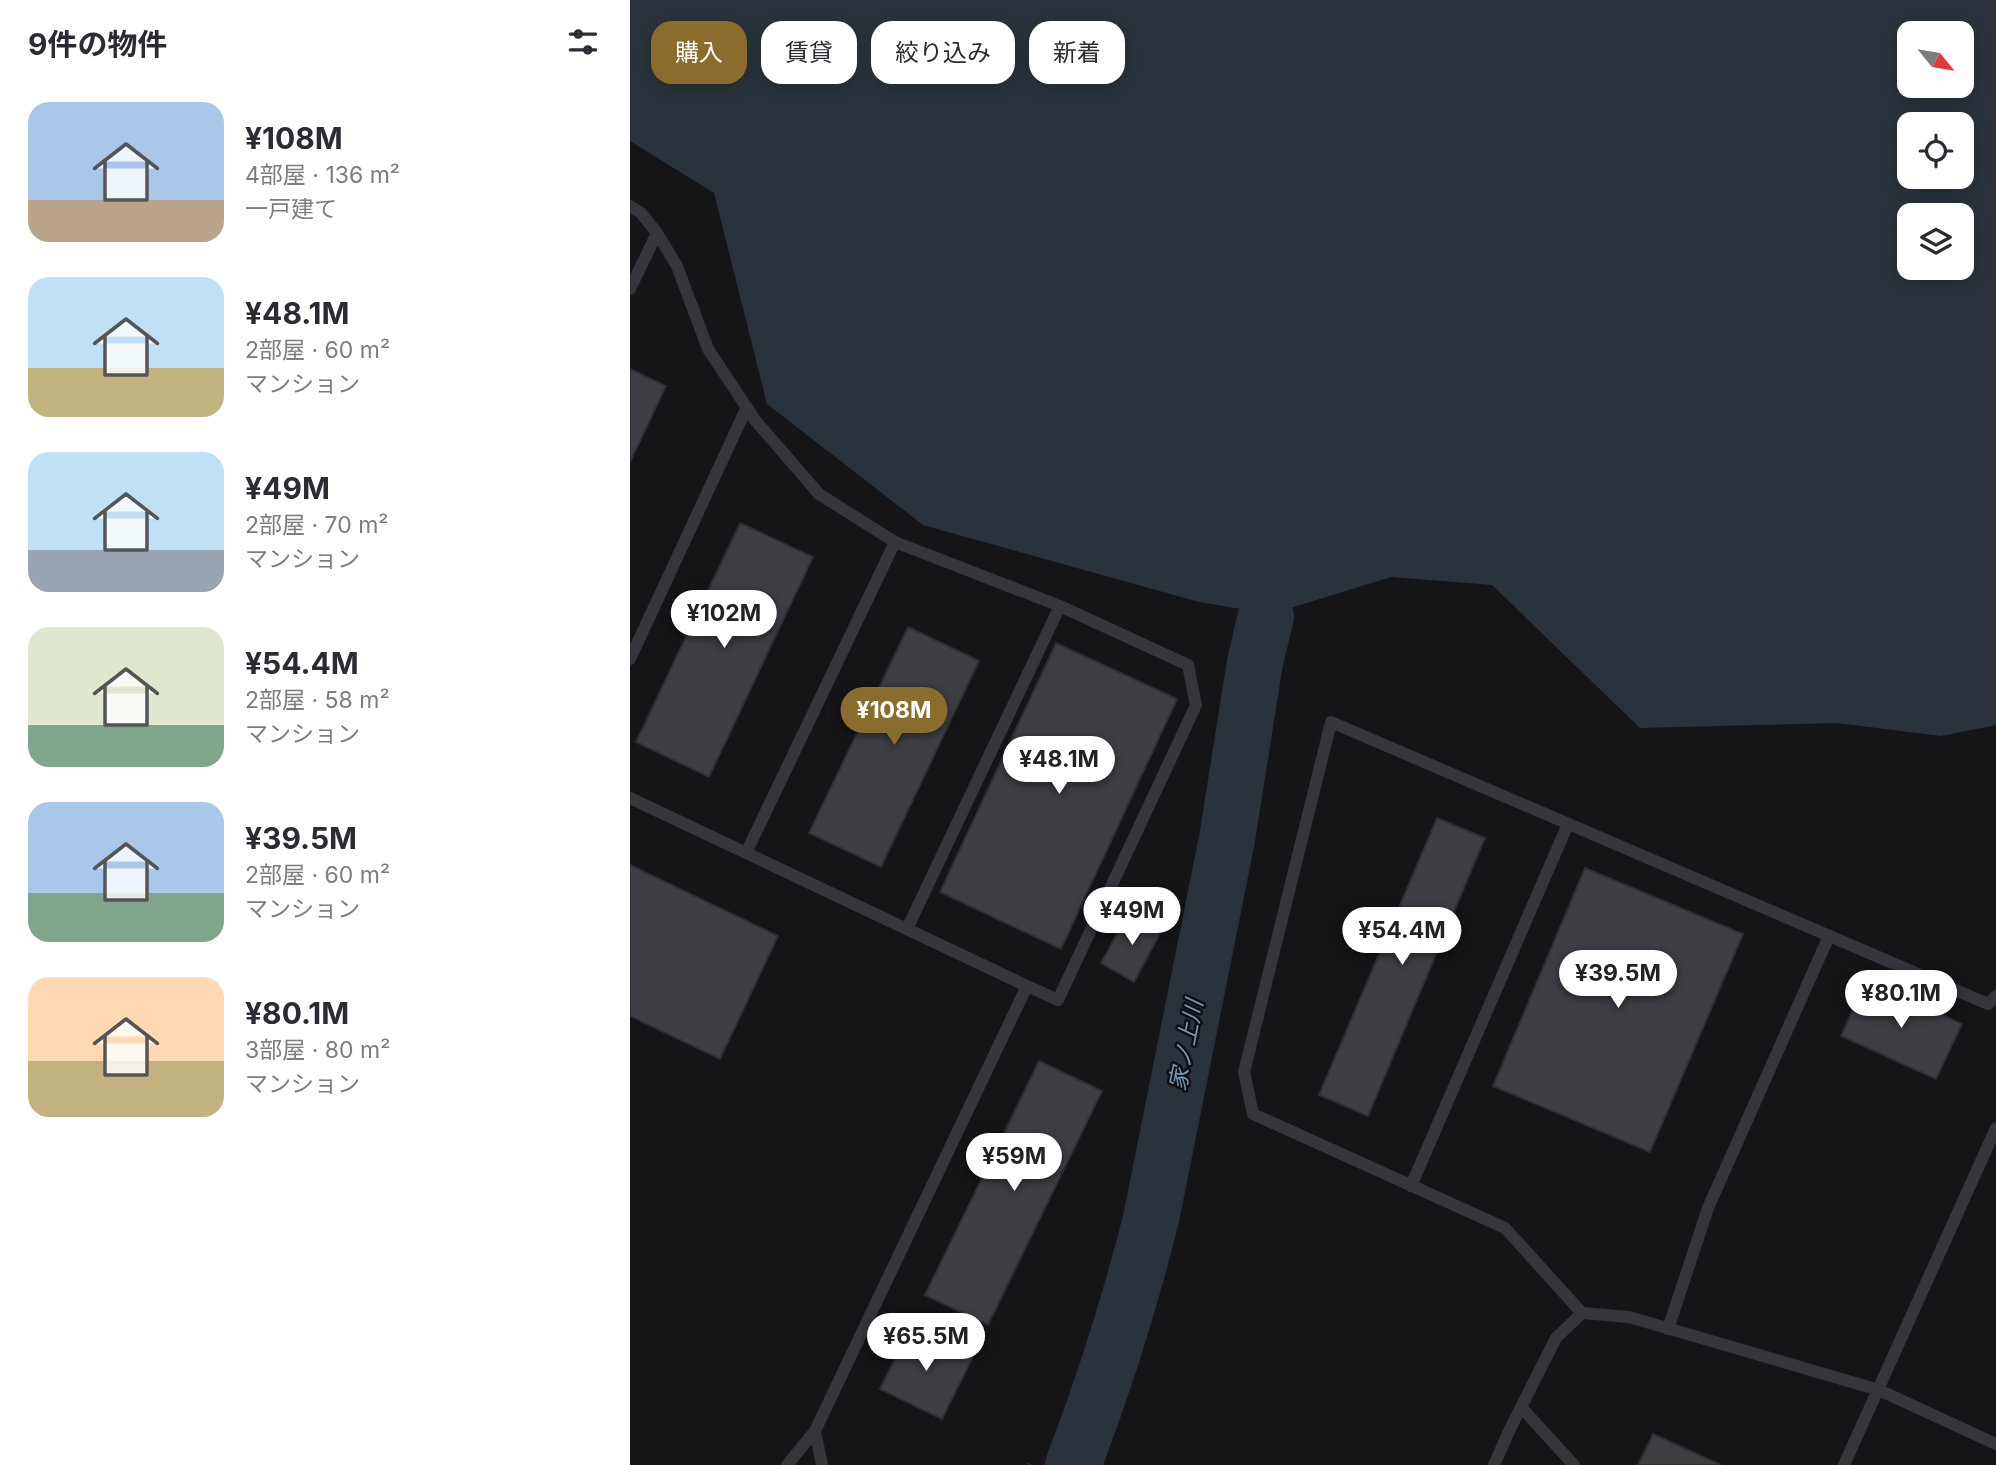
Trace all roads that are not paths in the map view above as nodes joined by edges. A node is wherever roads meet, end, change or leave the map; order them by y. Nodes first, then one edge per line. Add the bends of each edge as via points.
1 (630, 206) edge
2 (657, 233) junction
3 (630, 289) edge
4 (747, 407) junction
5 (895, 542) junction
6 (1060, 606) junction
7 (630, 659) edge
8 (630, 797) edge
9 (1568, 824) junction
10 (746, 853) junction
11 (907, 929) junction
12 (1829, 936) junction
13 (1027, 986) junction
14 (1993, 1003) edge
15 (1996, 1128) edge
16 (1411, 1185) junction
17 (1582, 1313) junction
18 (1668, 1329) junction
19 (1878, 1390) junction
20 (1521, 1407) junction
21 (815, 1431) junction
22 (1996, 1444) edge
23 (787, 1465) edge
24 (822, 1465) edge
25 (1494, 1465) edge
26 (1574, 1465) edge
27 (1844, 1465) edge

1 - 2 lane
2 - 3 lane
2 - 4 lane via 677,267 708,349
4 - 5 lane via 819,494
4 - 7 lane
5 - 6 lane
5 - 10 lane
6 - 11 lane
6 - 13 lane via 1188,665 1196,705 1058,1000
8 - 10 lane
9 - 12 lane
9 - 16 lane
9 - 16 lane via 1331,722 1244,1072 1253,1114
10 - 11 lane
11 - 13 lane
12 - 14 lane
12 - 18 lane via 1708,1208
13 - 21 lane
15 - 19 lane
16 - 17 lane via 1505,1228
17 - 18 lane via 1629,1317
17 - 20 lane via 1556,1338
18 - 19 lane
19 - 22 lane
19 - 27 lane
20 - 25 lane
20 - 26 lane
21 - 23 lane
21 - 24 lane

